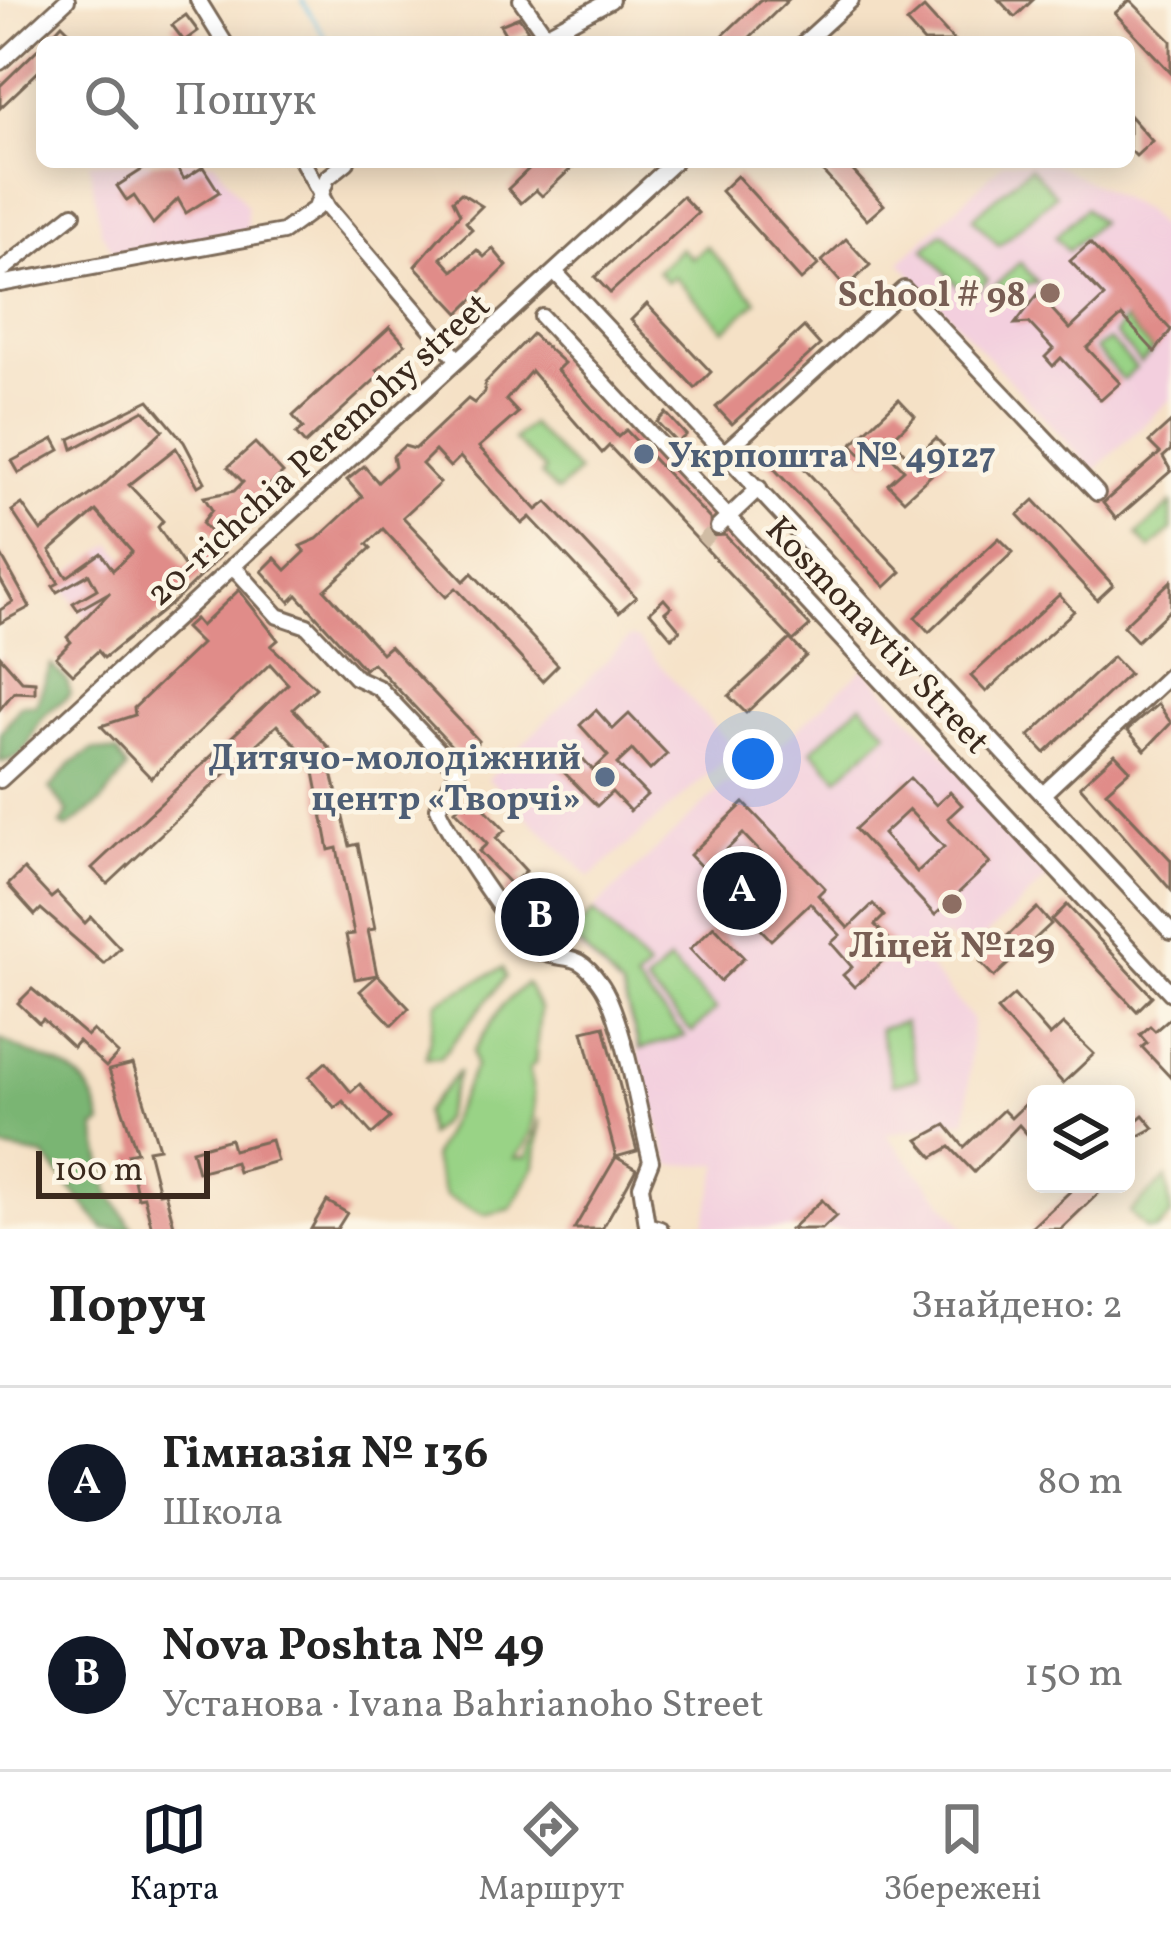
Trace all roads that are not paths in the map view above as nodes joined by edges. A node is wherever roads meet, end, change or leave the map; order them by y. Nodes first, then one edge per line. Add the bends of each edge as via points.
1 (67, 0) edge
2 (198, 0) edge
3 (521, 0) edge
4 (610, 0) edge
5 (851, 0) edge
6 (220, 36) edge
7 (537, 36) edge
8 (542, 36) edge
9 (812, 36) edge
10 (0, 62) edge
11 (306, 168) edge
12 (340, 168) edge
13 (668, 168) edge
14 (322, 198) junction
15 (73, 214) dead end
16 (0, 272) edge
17 (555, 272) junction
18 (0, 284) edge
19 (542, 317) dead end
20 (458, 360) junction
21 (725, 452) junction
22 (759, 488) junction
23 (1097, 493) dead end
24 (723, 522) junction
25 (232, 566) junction
26 (1171, 674) edge
27 (0, 780) edge
28 (1042, 794) junction
29 (1171, 932) edge
30 (1171, 993) edge
31 (654, 1227) edge

1 - 10 street
2 - 6 street
3 - 7 street
4 - 8 street
5 - 9 street
11 - 14 street
12 - 14 street
13 - 17 street, 20-richchia Peremohy street
14 - 18 street via 283,232
14 - 20 street
15 - 16 street
17 - 20 street, 20-richchia Peremohy street
17 - 21 street, Kosmonavtiv Street
19 - 24 street, Kosmonavtiv Street
20 - 25 street, 20-richchia Peremohy street
21 - 22 street, Kosmonavtiv Street
21 - 23 street via 904,289
22 - 24 street
22 - 28 street, Kosmonavtiv Street
24 - 30 street, Kosmonavtiv Street
25 - 27 street, 20-richchia Peremohy street
25 - 31 street via 278,616 307,626 356,677 379,688 458,771 438,808 442,823 499,910 535,950 574,956 605,989 651,1161 641,1186
26 - 28 street
28 - 29 street, Kosmonavtiv Street

